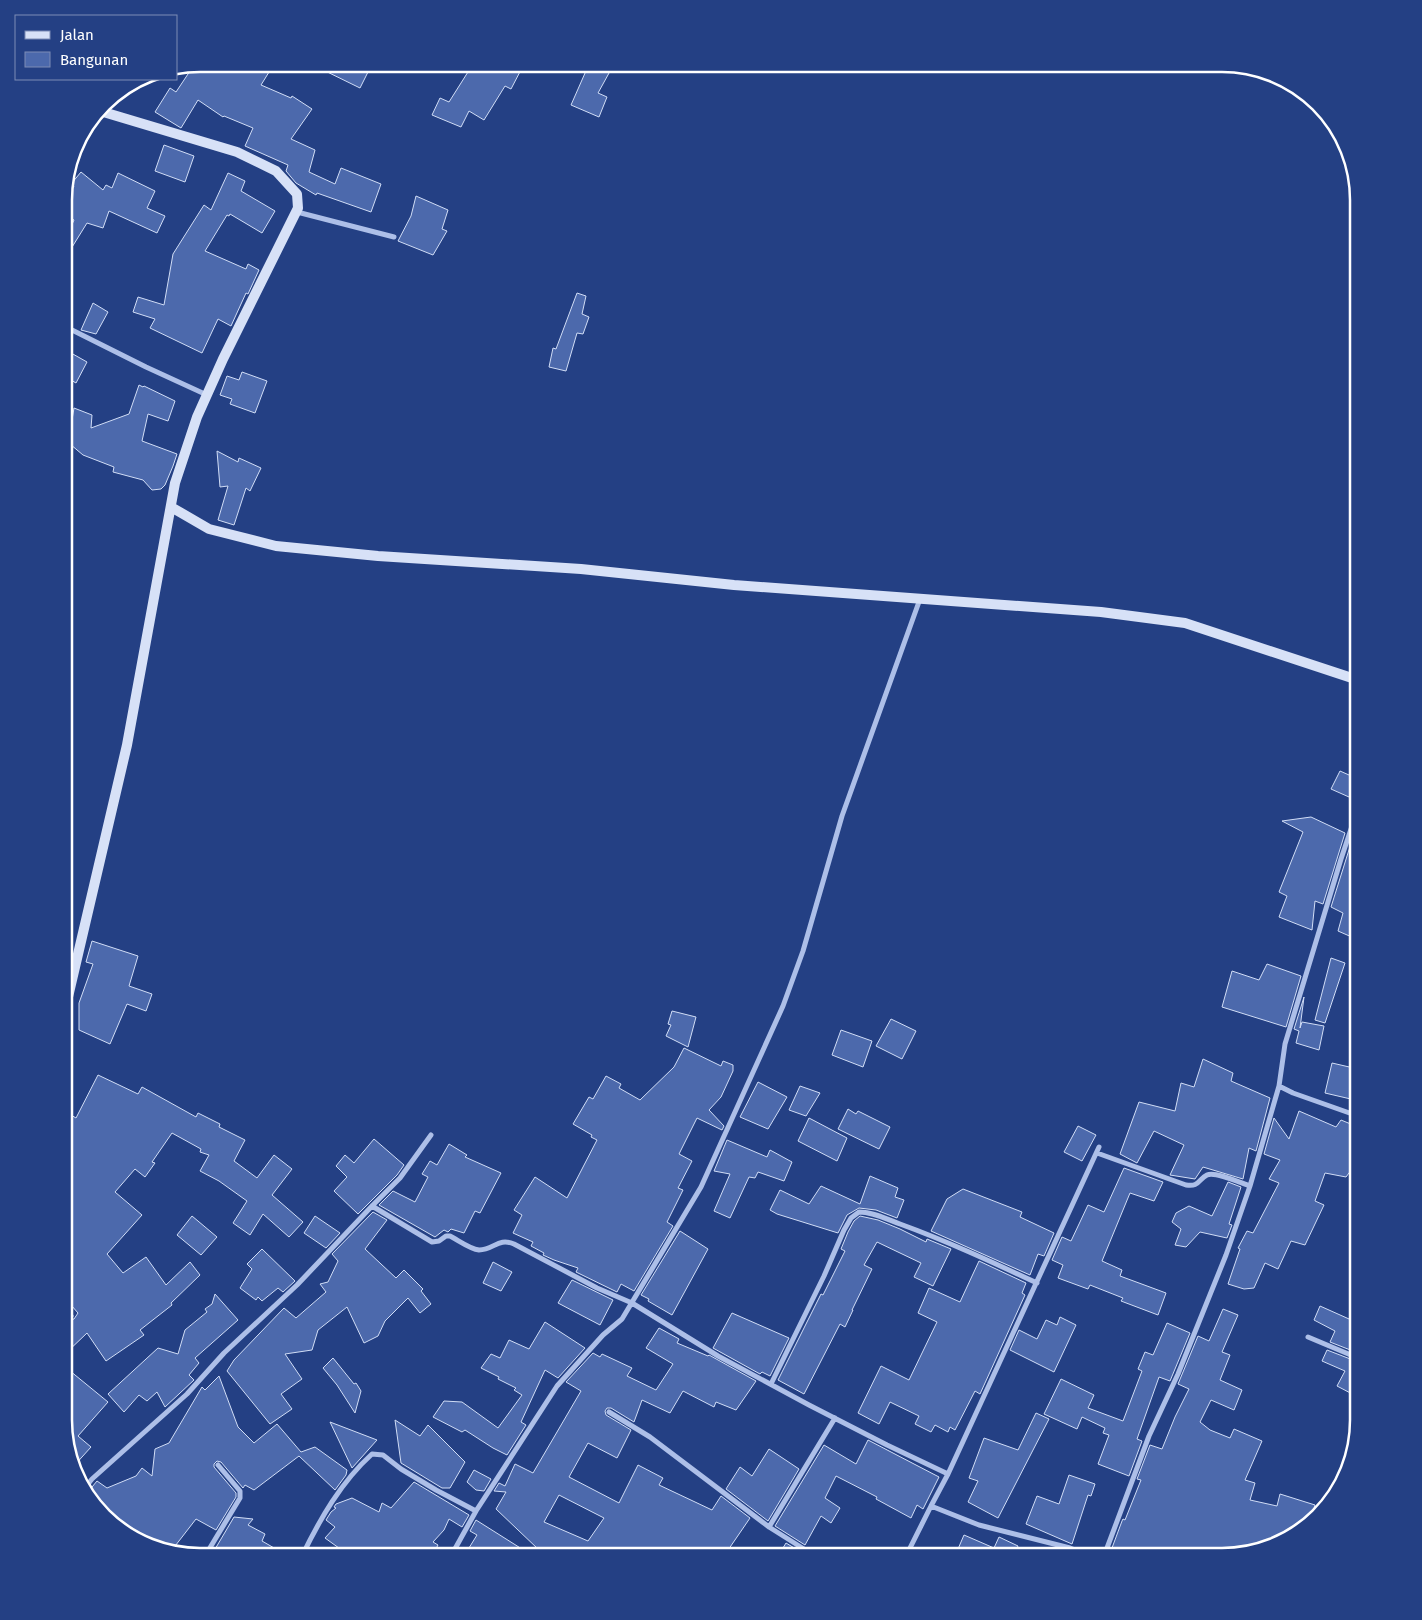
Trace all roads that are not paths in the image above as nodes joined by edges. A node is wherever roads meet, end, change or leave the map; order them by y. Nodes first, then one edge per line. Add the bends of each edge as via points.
1 (107, 113) edge
2 (297, 212) junction
3 (394, 237) dead end
4 (73, 330) edge
5 (207, 394) junction
6 (171, 505) junction
7 (920, 599) junction
8 (1350, 677) edge
9 (1350, 832) edge
10 (72, 979) edge
11 (1279, 1086) junction
12 (1350, 1113) edge
13 (430, 1135) dead end
14 (1099, 1147) dead end
15 (1097, 1153) junction
16 (1250, 1186) junction
17 (372, 1206) junction
18 (1037, 1284) junction
19 (632, 1303) junction
20 (1308, 1337) dead end
21 (1350, 1355) edge
22 (772, 1384) junction
23 (609, 1412) dead end
24 (835, 1418) junction
25 (218, 1465) dead end
26 (948, 1474) junction
27 (89, 1482) edge
28 (930, 1506) junction
29 (476, 1511) junction
30 (769, 1527) junction
31 (210, 1548) edge
32 (306, 1548) edge
33 (455, 1548) edge
34 (802, 1548) edge
35 (910, 1548) edge
36 (1070, 1548) edge
37 (1107, 1548) edge

1 - 2 street via 237,152 276,170 297,194
2 - 3 street
2 - 5 street
4 - 5 street
5 - 6 street via 175,482
6 - 7 street via 209,529 276,546
6 - 10 street via 128,745
7 - 8 street via 1101,612 1185,623
7 - 19 street via 842,816 803,951 783,1006 701,1187
9 - 11 street via 1285,1044
11 - 12 street
11 - 16 street
13 - 17 street via 400,1178
14 - 15 street
15 - 16 street via 1186,1185 1192,1186 1207,1175 1215,1174
15 - 18 street
16 - 37 street via 1226,1255 1149,1436
17 - 19 street via 432,1242 450,1236 478,1250 508,1242
17 - 27 street via 187,1394
18 - 22 street via 912,1228 859,1212 844,1230
18 - 26 street
19 - 22 street via 718,1356
19 - 29 street via 622,1319 603,1334 557,1386
20 - 21 street
22 - 24 street
23 - 30 street via 650,1437
24 - 26 street
24 - 30 street
25 - 31 street via 240,1491 240,1498
26 - 28 street
28 - 35 street
28 - 36 street via 979,1525
29 - 32 street via 427,1485 383,1455 372,1454 339,1491
29 - 33 street
30 - 34 street

